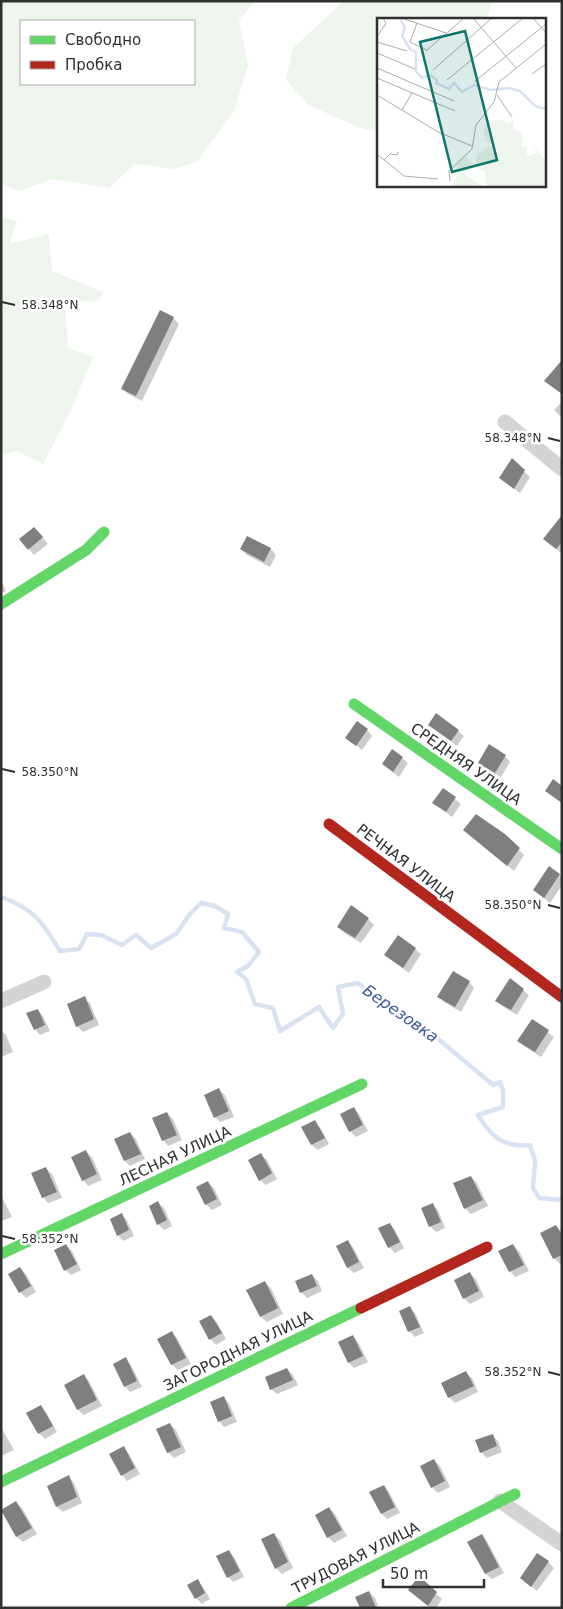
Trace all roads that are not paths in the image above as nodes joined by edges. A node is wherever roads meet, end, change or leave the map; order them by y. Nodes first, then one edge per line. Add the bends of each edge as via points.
1 (505, 422) dead end
2 (562, 468) edge
3 (104, 532) dead end
4 (1, 604) edge
5 (354, 704) dead end
6 (329, 824) dead end
7 (562, 849) edge
8 (44, 982) dead end
9 (562, 997) edge
10 (1, 1001) edge
11 (362, 1084) dead end
12 (488, 1247) dead end
13 (1, 1254) edge
14 (1, 1482) edge
15 (515, 1494) dead end
16 (500, 1502) junction
17 (562, 1544) edge
18 (291, 1608) edge

1 - 2 street
3 - 4 street via 86,550
5 - 7 street, СРЕДНЯЯ УЛИЦА
6 - 9 street, РЕЧНАЯ УЛИЦА
8 - 10 street
11 - 13 street, ЛЕСНАЯ УЛИЦА
12 - 14 street, ЗАГОРОДНАЯ УЛИЦА
15 - 16 street, ТРУДОВАЯ УЛИЦА
16 - 17 street
16 - 18 street, ТРУДОВАЯ УЛИЦА

